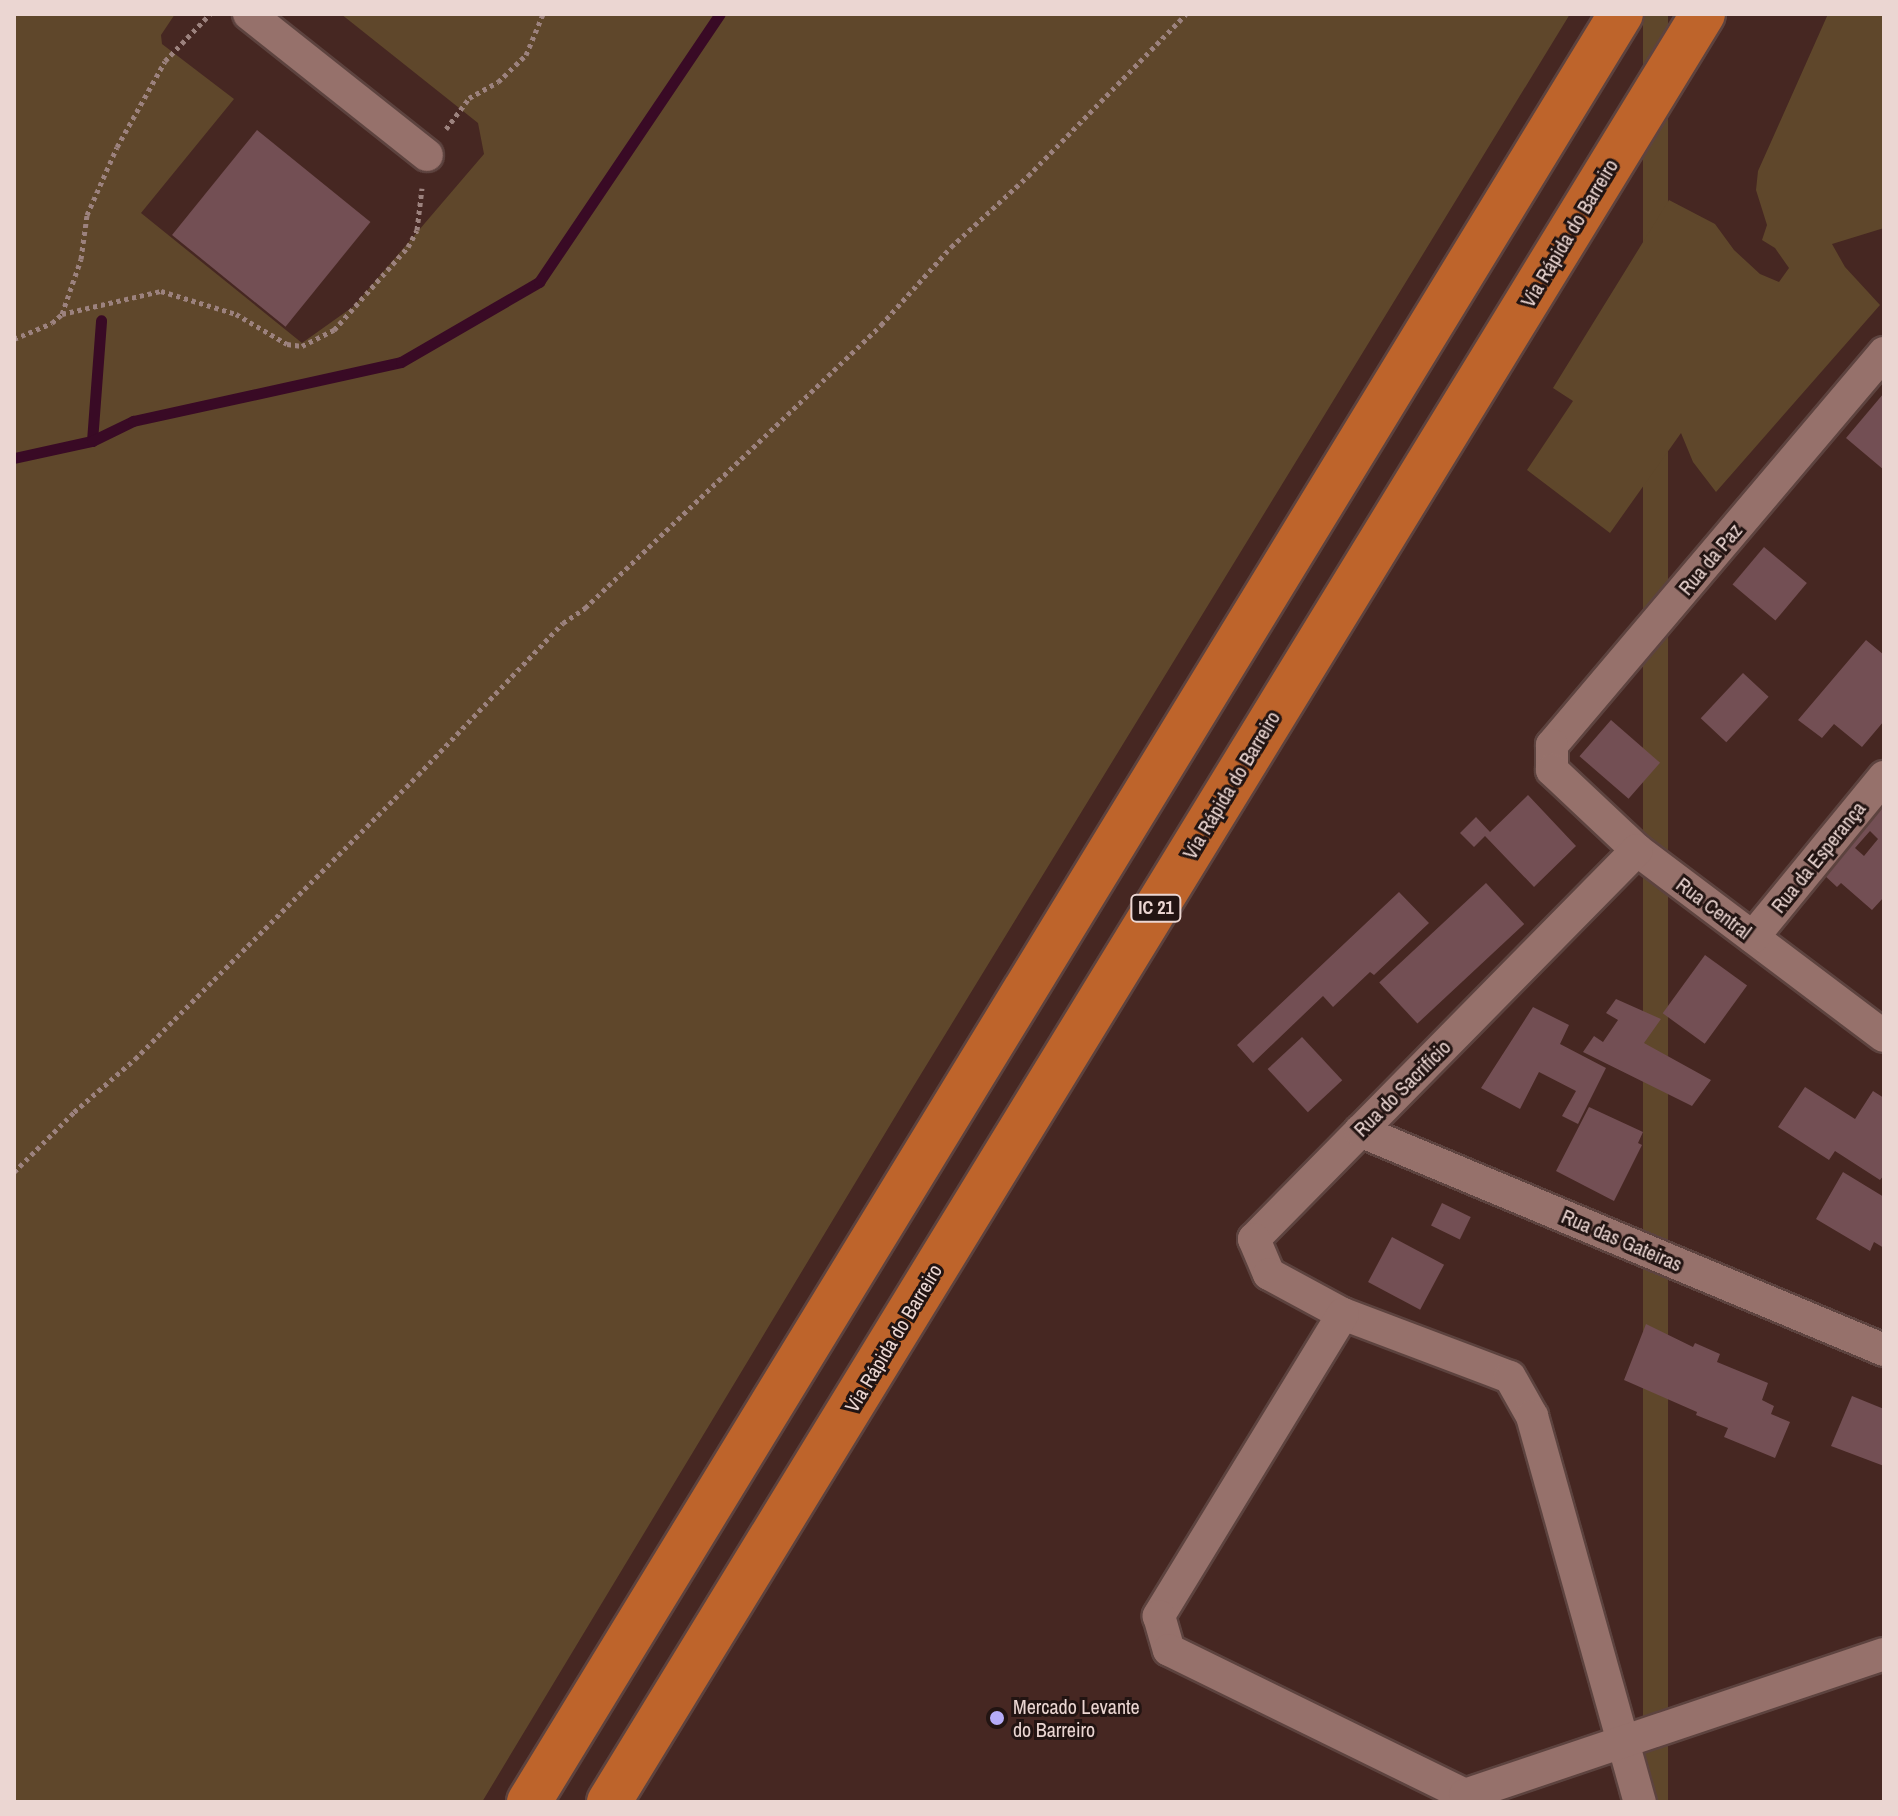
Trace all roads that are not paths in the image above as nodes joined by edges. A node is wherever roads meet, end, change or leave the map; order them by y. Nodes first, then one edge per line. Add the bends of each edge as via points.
1 (249, 14) edge
2 (1621, 14) edge
3 (1703, 14) edge
4 (427, 155) road end
5 (1884, 353) edge
6 (1552, 770) joint
7 (1884, 777) edge
8 (1637, 850) junction
9 (1753, 937) junction
10 (1884, 1036) edge
11 (1360, 1131) junction
12 (1343, 1314) junction
13 (1884, 1350) edge
14 (1884, 1654) edge
15 (1621, 1742) junction
16 (529, 1802) edge
17 (609, 1802) edge
18 (1640, 1802) edge

1 - 4 street
2 - 16 highway
3 - 17 highway, Via Rápida do Barreiro / IC 21
5 - 6 street, Rua da Paz via 1552,745
6 - 8 street, Rua Central
7 - 9 street, Rua da Esperança
8 - 9 street, Rua Central
8 - 11 street, Rua do Sacrifício
9 - 10 street, Rua Central
11 - 12 street, Rua do Sacrifício via 1254,1239 1269,1274
11 - 13 street, Rua das Gateiras
12 - 15 street via 1510,1377 1532,1416
12 - 15 street via 1159,1616 1169,1650 1465,1795
14 - 15 street
15 - 18 street

